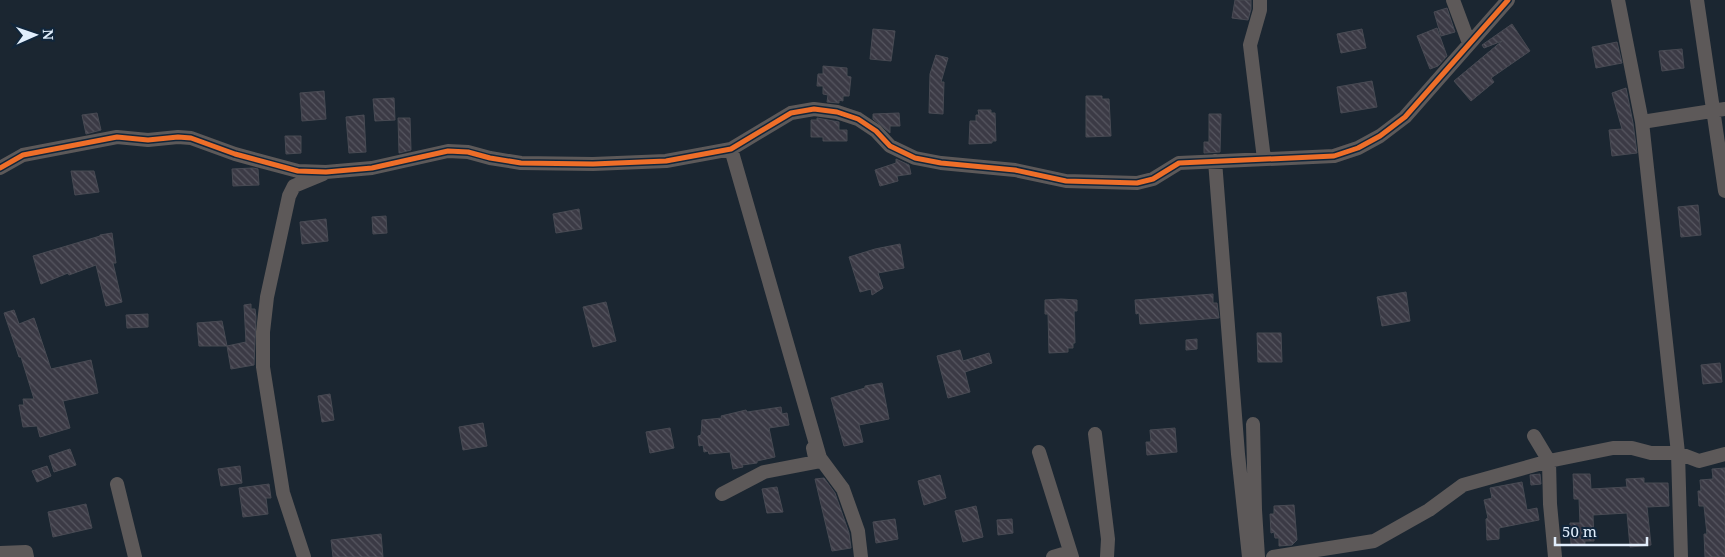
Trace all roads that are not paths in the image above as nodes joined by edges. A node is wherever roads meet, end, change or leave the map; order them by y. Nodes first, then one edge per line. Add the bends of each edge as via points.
1 (1260, 0) edge
2 (1453, 0) edge
3 (1508, 0) edge
4 (1618, 0) edge
5 (1697, 0) edge
6 (1470, 43) junction
7 (1720, 110) edge
8 (1642, 122) junction
9 (731, 149) junction
10 (1264, 160) junction
11 (1215, 161) junction
12 (0, 168) edge
13 (326, 172) junction
14 (1725, 191) edge
15 (804, 406) junction
16 (1253, 424) dead end
17 (1095, 434) dead end
18 (1534, 436) dead end
19 (1039, 452) dead end
20 (1678, 453) junction
21 (1725, 454) edge
22 (1548, 461) junction
23 (117, 484) dead end
24 (722, 494) dead end
25 (0, 553) edge
26 (24, 555) edge
27 (1071, 555) edge
28 (135, 557) edge
29 (304, 557) edge
30 (861, 557) edge
31 (1053, 557) edge
32 (1107, 557) edge
33 (1249, 557) edge
34 (1258, 557) edge
35 (1272, 557) edge
36 (1556, 557) edge
37 (1681, 557) edge

1 - 10 street via 1250,45
2 - 6 street
3 - 6 street
4 - 8 street
5 - 7 street
6 - 10 street via 1405,117 1373,140 1334,156
7 - 8 street
7 - 14 street
8 - 20 street
9 - 11 street via 790,112 814,109 858,118 890,146 915,158 1015,170 1066,181 1137,184 1153,179 1179,163
9 - 13 street via 666,161 593,164 521,163 448,151 372,168
9 - 15 street
10 - 11 street
11 - 33 street
12 - 13 street via 23,155 117,137 148,140 178,137 191,138 298,171
13 - 29 street via 294,186 289,196 267,297 263,332 263,367 283,493
15 - 24 street via 816,462 764,472
15 - 30 street via 820,458 843,489 858,531
16 - 34 street
17 - 32 street via 1108,540
18 - 22 street
19 - 27 street
20 - 21 street via 1699,461
20 - 22 street via 1613,448
20 - 37 street
22 - 35 street via 1463,485 1429,510 1374,541
22 - 36 street
23 - 28 street
25 - 26 street
27 - 31 street

